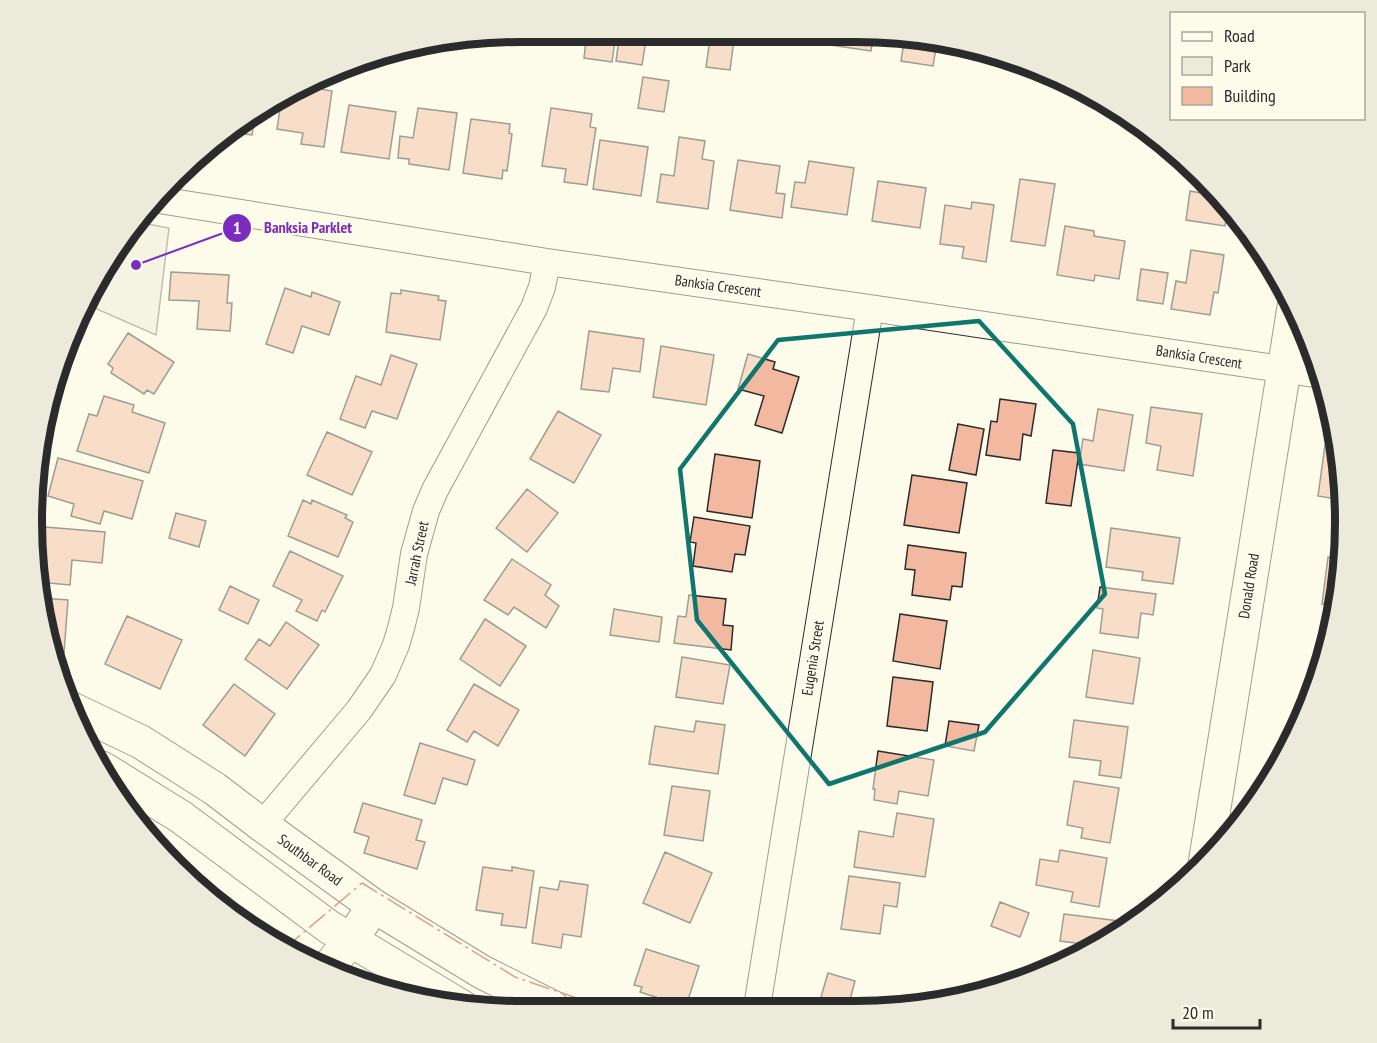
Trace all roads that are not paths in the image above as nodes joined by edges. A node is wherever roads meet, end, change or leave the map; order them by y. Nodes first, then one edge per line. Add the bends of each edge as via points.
1 (165, 201) edge
2 (547, 262) junction
3 (870, 308) junction
4 (1292, 322) edge
5 (1284, 370) junction
6 (1312, 374) edge
7 (82, 714) edge
8 (116, 777) edge
9 (262, 825) junction
10 (1208, 847) edge
11 (374, 906) junction
12 (350, 941) junction
13 (332, 962) edge
14 (440, 994) edge
15 (540, 1001) edge
16 (758, 1001) edge

1 - 2 street, Banksia Crescent
2 - 3 street, Banksia Crescent
2 - 9 street, Jarrah Street via 534,308 430,500 414,554 401,628 383,675 359,710
3 - 5 street, Banksia Crescent
3 - 16 street, Eugenia Street
4 - 5 main road, Donald Road
5 - 6 street, Banksia Crescent
5 - 10 main road, Donald Road
7 - 9 main road, Southbar Road via 141,742 215,789
8 - 12 main road via 181,817
9 - 11 main road, Southbar Road
11 - 12 main road
11 - 15 main road, Southbar Road via 482,972
12 - 13 main road
12 - 14 main road

